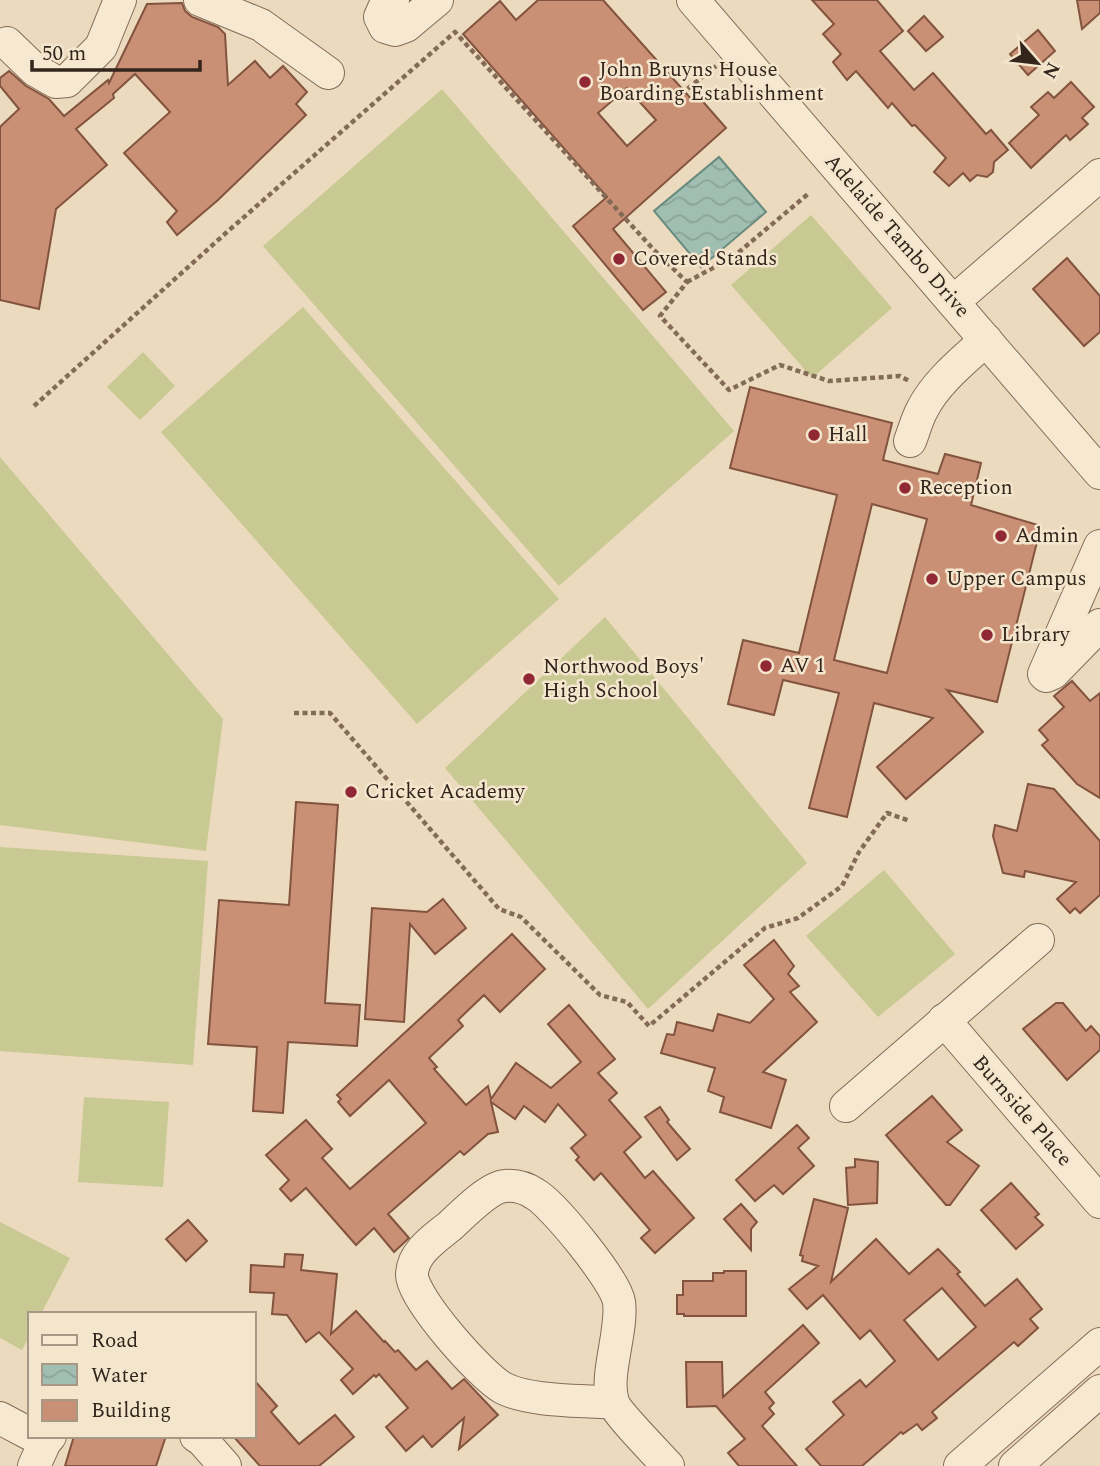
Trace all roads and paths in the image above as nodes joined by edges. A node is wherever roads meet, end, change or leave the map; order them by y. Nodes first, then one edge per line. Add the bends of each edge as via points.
1 (120, 0) edge
2 (200, 0) edge
3 (393, 0) edge
4 (437, 0) edge
5 (693, 0) edge
6 (7, 43) dead end
7 (737, 51) junction
8 (328, 74) dead end
9 (681, 93) dead end
10 (1100, 176) edge
11 (808, 194) dead end
12 (687, 282) junction
13 (953, 302) junction
14 (986, 340) junction
15 (933, 394) junction
16 (34, 406) dead end
17 (911, 441) dead end
18 (1100, 473) edge
19 (1100, 546) edge
20 (1100, 625) edge
21 (294, 713) dead end
22 (910, 821) dead end
23 (1038, 940) dead end
24 (944, 1020) junction
25 (846, 1106) dead end
26 (1100, 1202) edge
27 (1100, 1344) edge
28 (1100, 1391) edge
29 (613, 1403) junction
30 (0, 1418) edge
31 (28, 1436) edge
32 (198, 1438) edge
33 (225, 1466) edge
34 (668, 1466) edge
35 (960, 1466) edge
36 (1016, 1466) edge

1 - 6 street via 101,47 67,81 55,82 35,70
2 - 8 street via 261,25
3 - 4 street via 380,17 385,27 395,30
5 - 7 street, Adelaide Tambo Drive
7 - 9 path
7 - 13 street, Adelaide Tambo Drive
10 - 13 street
11 - 12 path via 733,257
12 - 15 path via 660,316 729,390 780,365 829,381 900,376
12 - 16 path via 455,32
13 - 14 street, Adelaide Tambo Drive
14 - 15 street
14 - 18 street, Adelaide Tambo Drive
15 - 17 street via 922,408
19 - 20 street via 1044,674 1053,673
21 - 22 path via 330,713 499,909 521,917 600,995 627,1002 649,1026 765,928 798,918 842,886 887,813
23 - 24 street
24 - 25 street
24 - 26 street, Burnside Place
27 - 35 street
28 - 36 street
29 - 29 street via 522,1396 486,1376 415,1290 412,1274 427,1245 502,1186 519,1186 537,1195 608,1277 618,1297
29 - 34 street
30 - 31 street
32 - 33 street

